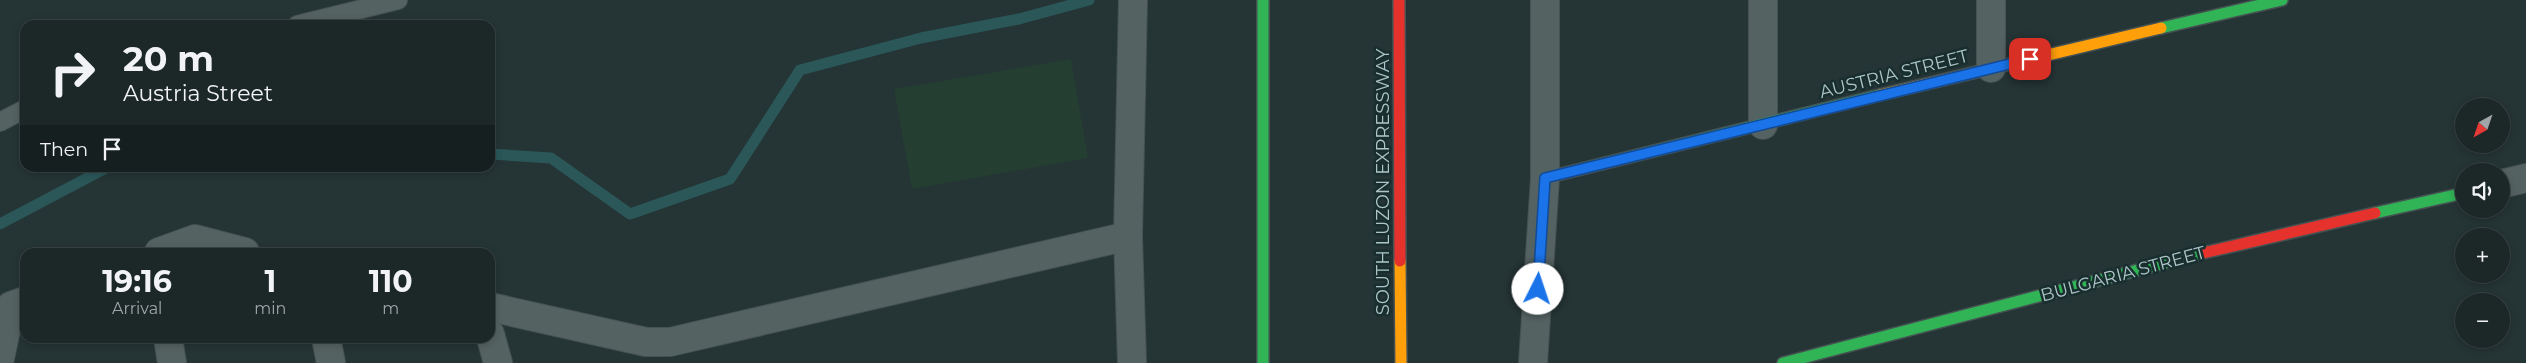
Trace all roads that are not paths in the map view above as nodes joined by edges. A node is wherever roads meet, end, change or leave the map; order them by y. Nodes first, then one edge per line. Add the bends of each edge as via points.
1 (398, 0) edge
2 (1133, 0) edge
3 (1263, 0) edge
4 (1399, 0) edge
5 (1545, 0) edge
6 (1763, 0) edge
7 (1990, 0) edge
8 (2282, 0) edge
9 (317, 20) edge
10 (1991, 68) junction
11 (20, 111) edge
12 (0, 122) edge
13 (1763, 125) junction
14 (1545, 178) junction
15 (2526, 178) edge
16 (2510, 182) edge
17 (2455, 194) edge
18 (1128, 236) junction
19 (170, 248) edge
20 (230, 248) edge
21 (20, 303) edge
22 (495, 308) edge
23 (169, 343) edge
24 (327, 343) edge
25 (492, 343) edge
26 (664, 352) edge
27 (0, 358) edge
28 (172, 363) edge
29 (331, 363) edge
30 (498, 363) edge
31 (1132, 363) edge
32 (1263, 363) edge
33 (1401, 363) edge
34 (1533, 363) edge
35 (1783, 363) edge

1 - 9 lane
2 - 18 street
3 - 32 main road
4 - 33 main road, SOUTH LUZON EXPRESSWAY
5 - 14 street
6 - 13 street
7 - 10 street
8 - 10 main road, AUSTRIA STREET
10 - 13 main road, AUSTRIA STREET
11 - 12 lane
13 - 14 main road, AUSTRIA STREET
14 - 34 street
15 - 16 street
17 - 35 main road, BULGARIA STREET via 2250,241
18 - 26 street
18 - 31 street
19 - 20 street via 195,239
21 - 27 street via 11,306
22 - 26 street via 646,342
23 - 28 street
24 - 29 street
25 - 30 street

